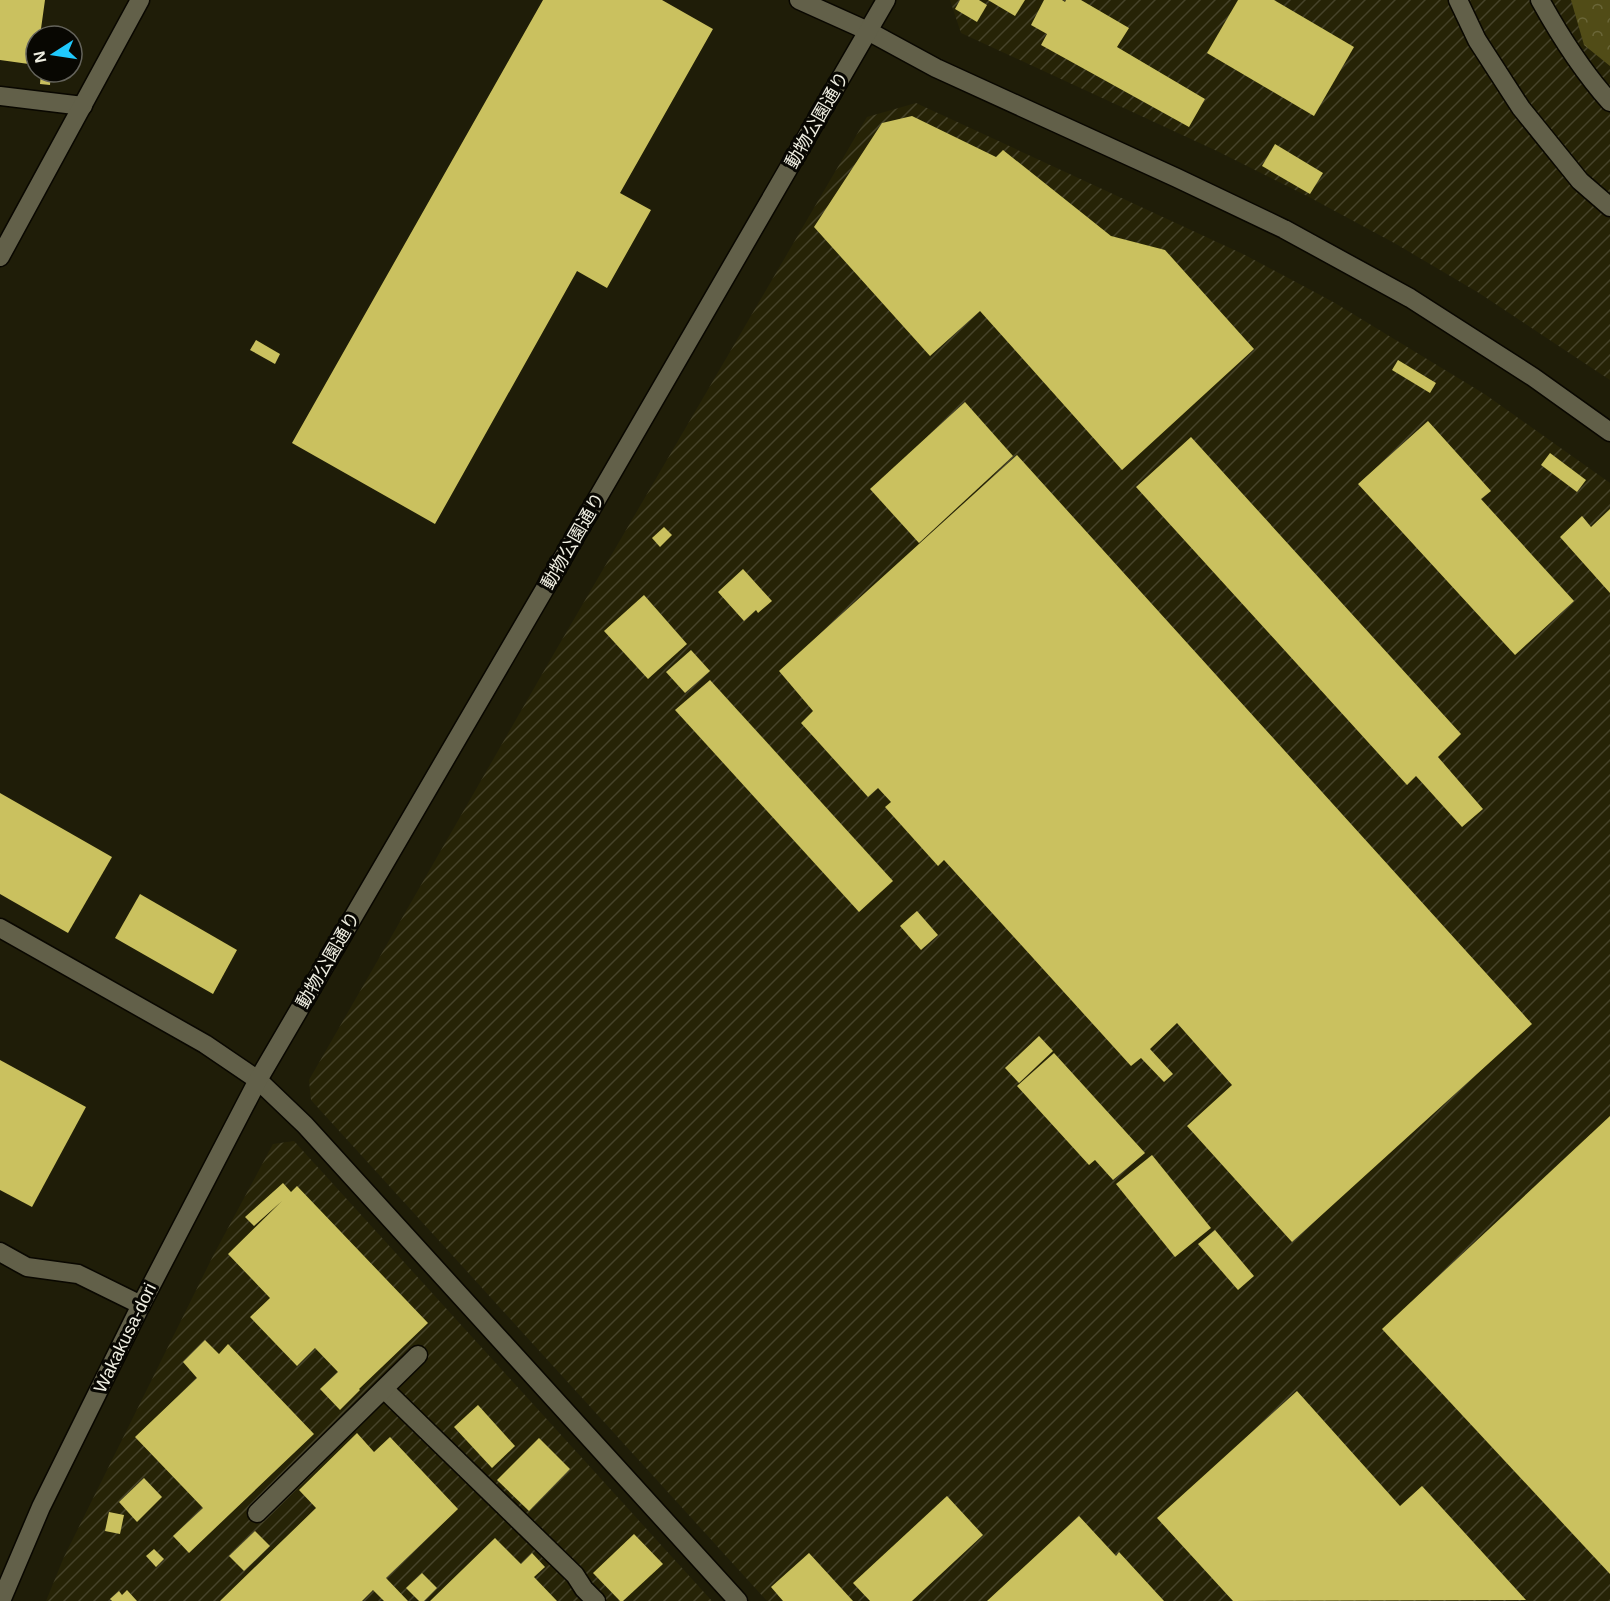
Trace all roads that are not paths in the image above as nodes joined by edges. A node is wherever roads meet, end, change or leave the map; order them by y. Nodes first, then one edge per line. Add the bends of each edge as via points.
1 (140, 0) edge
2 (799, 0) edge
3 (886, 0) edge
4 (1458, 0) edge
5 (1540, 0) edge
6 (868, 31) junction
7 (0, 96) edge
8 (1610, 102) edge
9 (83, 106) junction
10 (1610, 207) edge
11 (0, 257) edge
12 (1610, 432) edge
13 (0, 928) edge
14 (258, 1080) junction
15 (0, 1252) edge
16 (141, 1305) junction
17 (418, 1355) dead end
18 (384, 1389) junction
19 (257, 1513) dead end
20 (1, 1601) edge
21 (596, 1601) edge
22 (738, 1601) edge

1 - 9 street
2 - 6 street
3 - 6 street, 動物公園通り
4 - 10 street via 1477,40 1521,108 1580,180
5 - 8 street via 1556,29
6 - 12 street via 936,68 1284,229 1410,298
6 - 14 street, 動物公園通り
7 - 9 street
9 - 11 street
13 - 14 street via 205,1044
14 - 16 street, Wakakusa-dori
14 - 22 street via 305,1125
15 - 16 street via 27,1267 78,1274
16 - 20 street, Wakakusa-dori via 42,1507
17 - 18 street
18 - 19 street
18 - 21 street via 575,1575

